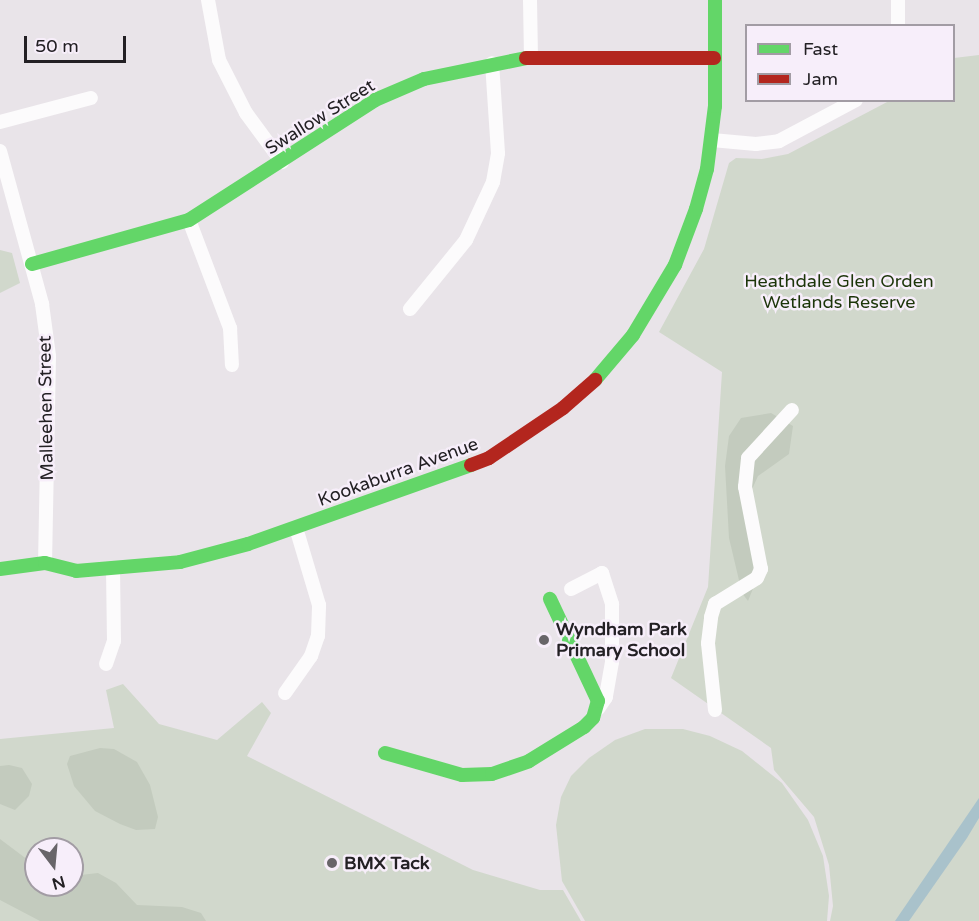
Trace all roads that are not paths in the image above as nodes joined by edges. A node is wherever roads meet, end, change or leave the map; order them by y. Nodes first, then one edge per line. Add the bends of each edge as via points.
1 (208, 0) edge
2 (530, 0) edge
3 (715, 0) edge
4 (898, 0) edge
5 (898, 24) edge
6 (531, 57) junction
7 (714, 58) junction
8 (492, 63) junction
9 (91, 98) dead end
10 (852, 102) edge
11 (0, 122) edge
12 (712, 140) junction
13 (0, 151) edge
14 (282, 162) junction
15 (189, 220) junction
16 (32, 264) junction
17 (410, 309) dead end
18 (232, 365) dead end
19 (792, 410) dead end
20 (296, 528) junction
21 (45, 563) junction
22 (0, 569) edge
23 (113, 569) junction
24 (571, 589) dead end
25 (550, 599) dead end
26 (106, 664) dead end
27 (285, 693) dead end
28 (598, 709) junction
29 (715, 710) dead end
30 (385, 753) dead end

1 - 14 street via 219,60 246,113
2 - 6 street
3 - 7 street, Kookaburra Avenue
4 - 5 street
6 - 7 street, Swallow Street
6 - 8 street, Swallow Street
7 - 12 street, Kookaburra Avenue
8 - 14 street, Swallow Street via 424,80 375,100
8 - 17 street via 498,153 493,182 466,240
9 - 11 street
10 - 12 street via 779,141 756,144
12 - 20 street, Kookaburra Avenue via 696,209 675,264 633,334 597,378 531,433 489,458
13 - 16 street, Malleehen Street
14 - 15 street, Swallow Street
15 - 16 street, Swallow Street
15 - 18 street via 230,328
16 - 21 street, Malleehen Street via 49,356
19 - 29 street via 748,458 745,487 761,569 758,578 716,604 711,617 708,643
20 - 23 street, Kookaburra Avenue via 180,562
20 - 27 street via 319,605 318,636 311,656
21 - 22 street, Kookaburra Avenue
21 - 23 street, Kookaburra Avenue via 76,571
23 - 26 street via 114,641
24 - 28 street via 602,573 612,604 612,662 606,697
25 - 28 street via 594,690
28 - 30 street via 573,736 529,761 492,774 462,775

